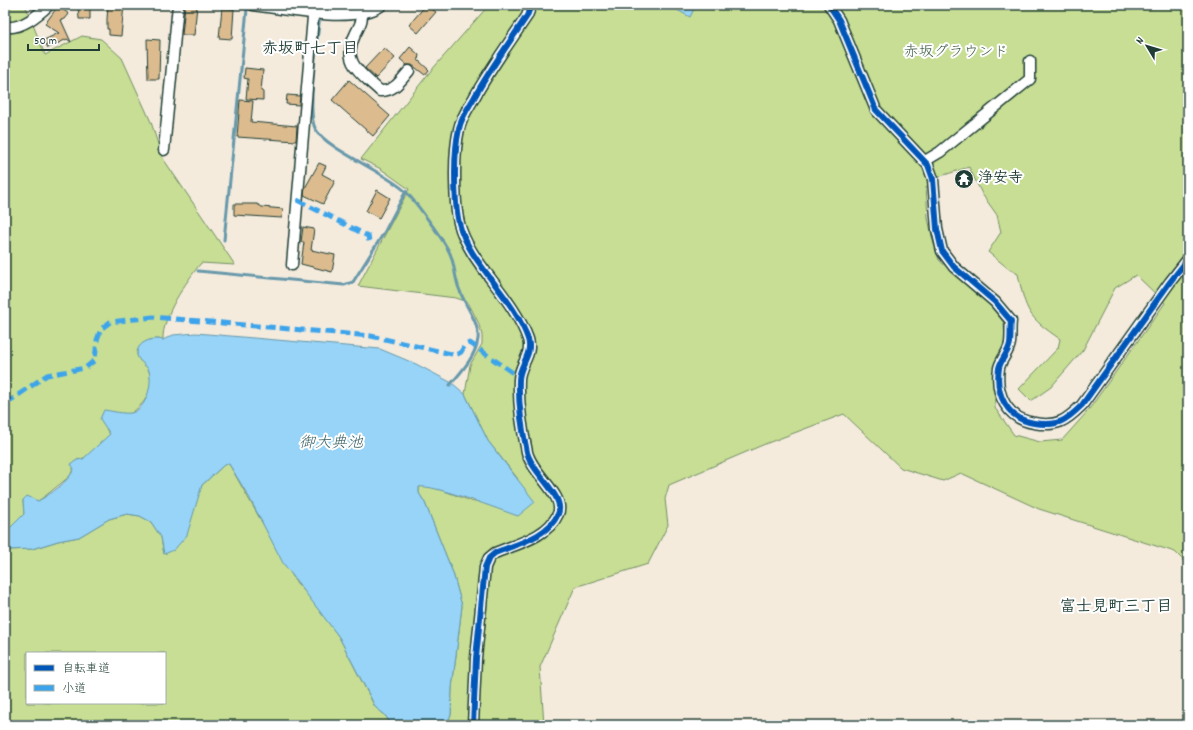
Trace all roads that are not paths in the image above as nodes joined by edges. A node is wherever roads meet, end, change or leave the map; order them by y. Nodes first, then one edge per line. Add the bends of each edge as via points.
1 (49, 5) edge
2 (178, 5) edge
3 (253, 5) edge
4 (382, 5) edge
5 (531, 5) edge
6 (829, 5) edge
7 (317, 11) edge
8 (362, 14) junction
9 (5, 25) edge
10 (1030, 61) dead end
11 (409, 71) dead end
12 (164, 150) dead end
13 (925, 161) junction
14 (1188, 259) edge
15 (292, 265) dead end
16 (473, 725) edge

1 - 9 street via 24,23 12,28
2 - 12 street
3 - 7 street
4 - 8 street
5 - 16 street via 527,16 487,74 462,118 458,129 456,205 459,224 467,243 510,304 529,340 530,352 519,379 524,436 530,462 556,495 559,512 542,533 495,553 485,567 476,658
6 - 13 street via 839,20 876,110
7 - 8 street
7 - 15 street
8 - 11 street via 350,44 350,62 380,91 386,92 393,89
10 - 13 street via 1030,79 940,152
13 - 14 street via 933,179 937,229 942,251 954,267 996,302 1011,321 1010,344 999,367 999,391 1009,412 1028,422 1049,426 1068,419 1082,405

